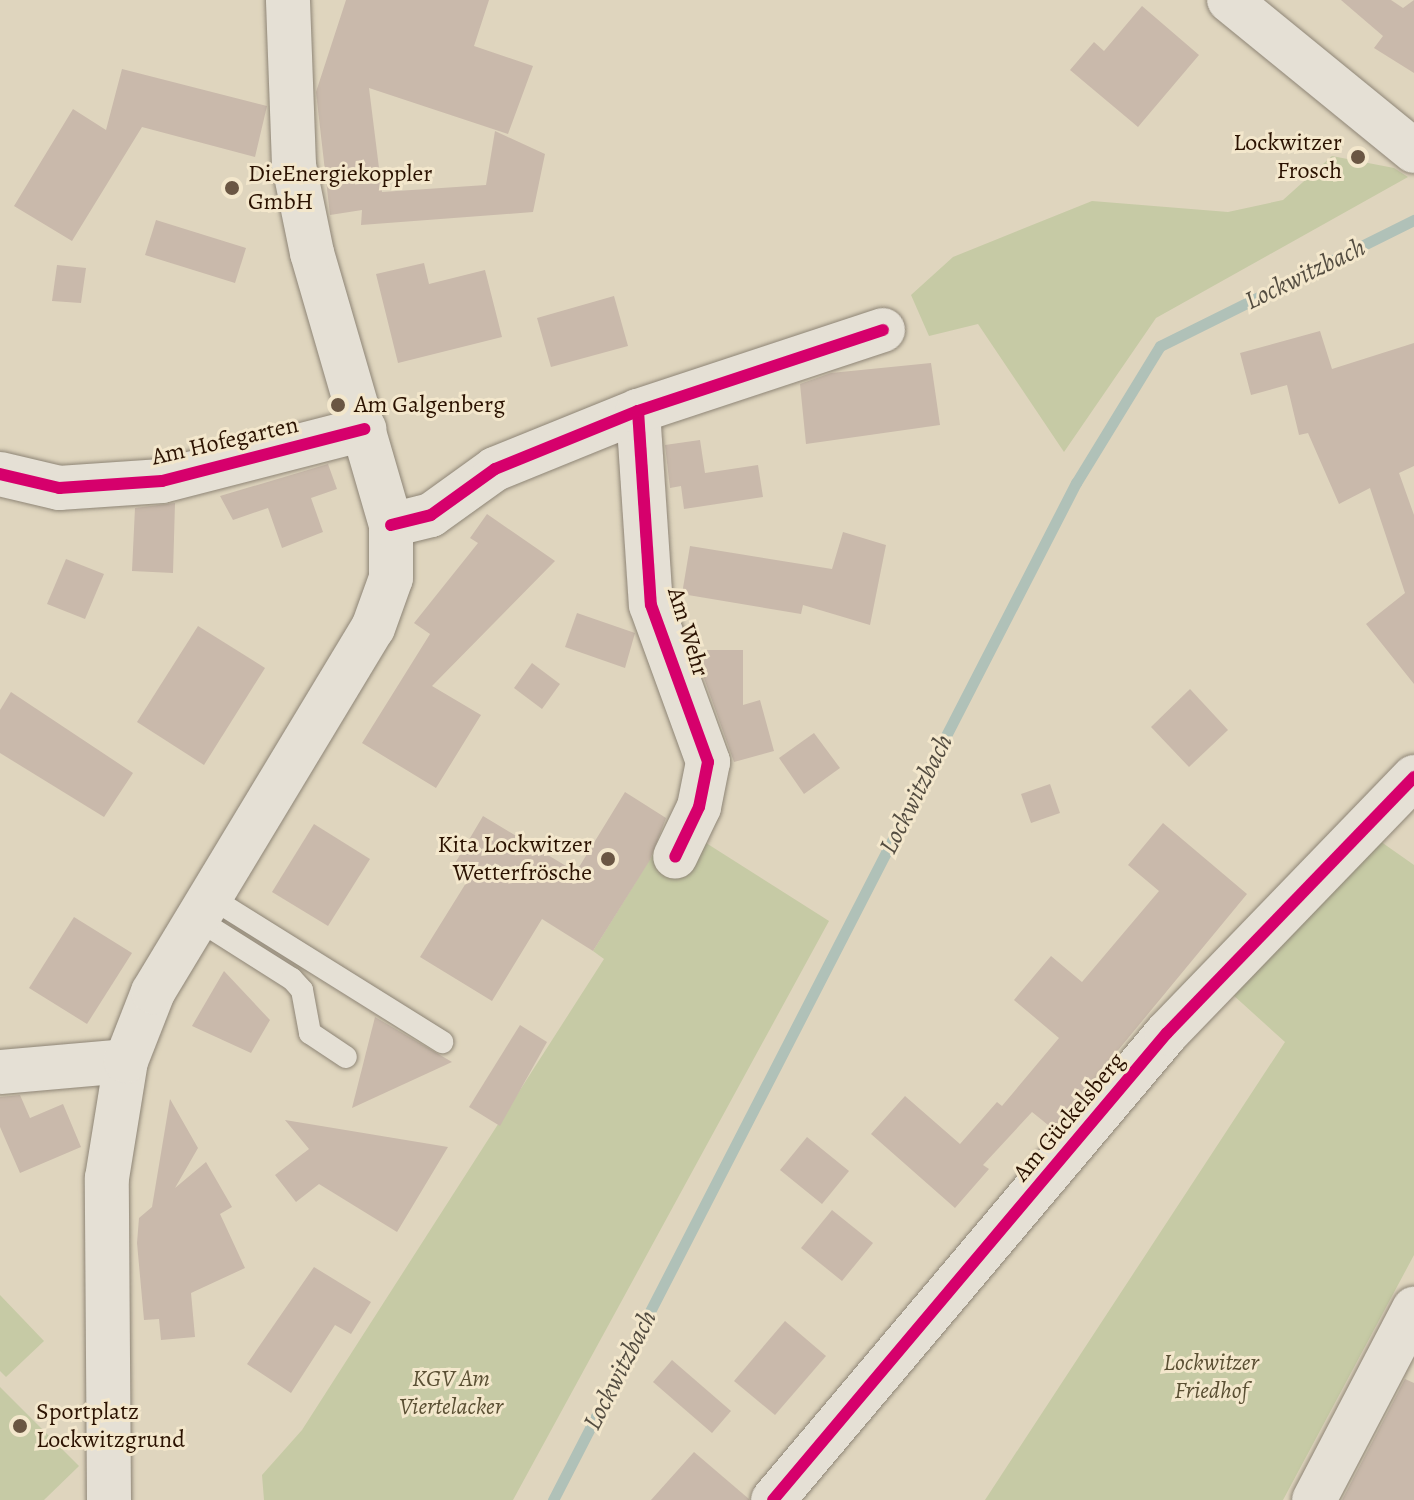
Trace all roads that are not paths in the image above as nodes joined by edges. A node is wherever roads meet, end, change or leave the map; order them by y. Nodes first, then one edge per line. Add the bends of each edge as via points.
1 (288, 0) edge
2 (1229, 0) edge
3 (1414, 151) edge
4 (883, 330) dead end
5 (638, 411) junction
6 (364, 429) junction
7 (0, 474) edge
8 (391, 525) junction
9 (1414, 777) edge
10 (675, 857) dead end
11 (204, 908) junction
12 (442, 1042) dead end
13 (346, 1057) dead end
14 (126, 1061) junction
15 (0, 1072) edge
16 (1414, 1309) edge
17 (109, 1500) edge
18 (773, 1500) edge
19 (1314, 1500) edge

1 - 6 street via 294,165 312,253
2 - 3 street
4 - 5 street
5 - 8 street via 495,469 431,515
5 - 10 street, Am Wehr via 651,605 708,762 699,807
6 - 7 street, Am Hofegarten via 162,481 59,488
6 - 8 street
8 - 11 street via 391,578 373,628
9 - 18 street, Am Gückelsberg via 1167,1033
11 - 12 lane
11 - 13 lane via 292,979 302,990 310,1033
11 - 14 street via 153,992
14 - 15 street
14 - 17 street via 107,1178
16 - 19 street

